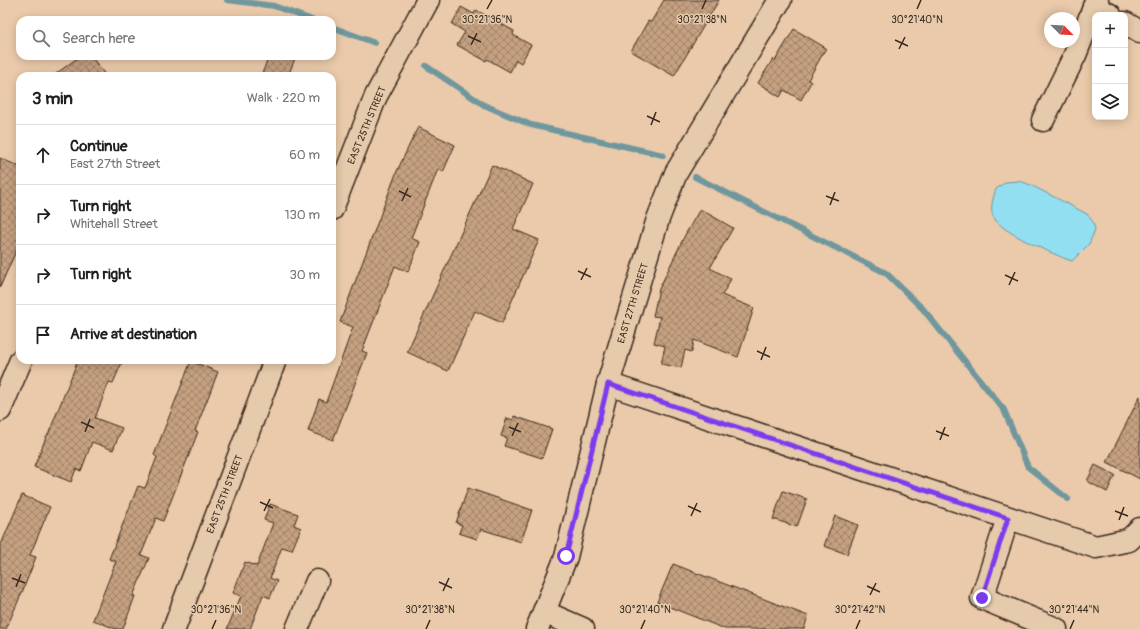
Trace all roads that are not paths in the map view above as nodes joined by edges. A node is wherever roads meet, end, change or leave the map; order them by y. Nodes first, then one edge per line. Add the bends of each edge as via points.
1 (428, 0) edge
2 (780, 0) edge
3 (1100, 7) edge
4 (1128, 25) edge
5 (1140, 32) edge
6 (1043, 120) dead end
7 (336, 192) edge
8 (19, 364) edge
9 (273, 364) edge
10 (608, 384) junction
11 (0, 410) edge
12 (1008, 518) junction
13 (1140, 529) edge
14 (317, 581) dead end
15 (541, 621) edge
16 (174, 629) edge
17 (297, 629) edge
18 (583, 629) edge
19 (1056, 629) edge

1 - 7 street, EAST 25TH STREET via 376,96
2 - 10 street, EAST 27TH STREET via 676,173 658,219
3 - 6 street
4 - 5 street
8 - 11 street
9 - 16 street, EAST 25TH STREET
10 - 12 street
10 - 15 street, EAST 27TH STREET via 566,556
12 - 13 street via 1096,547 1129,540
12 - 19 street via 982,598
14 - 17 street
15 - 18 street

